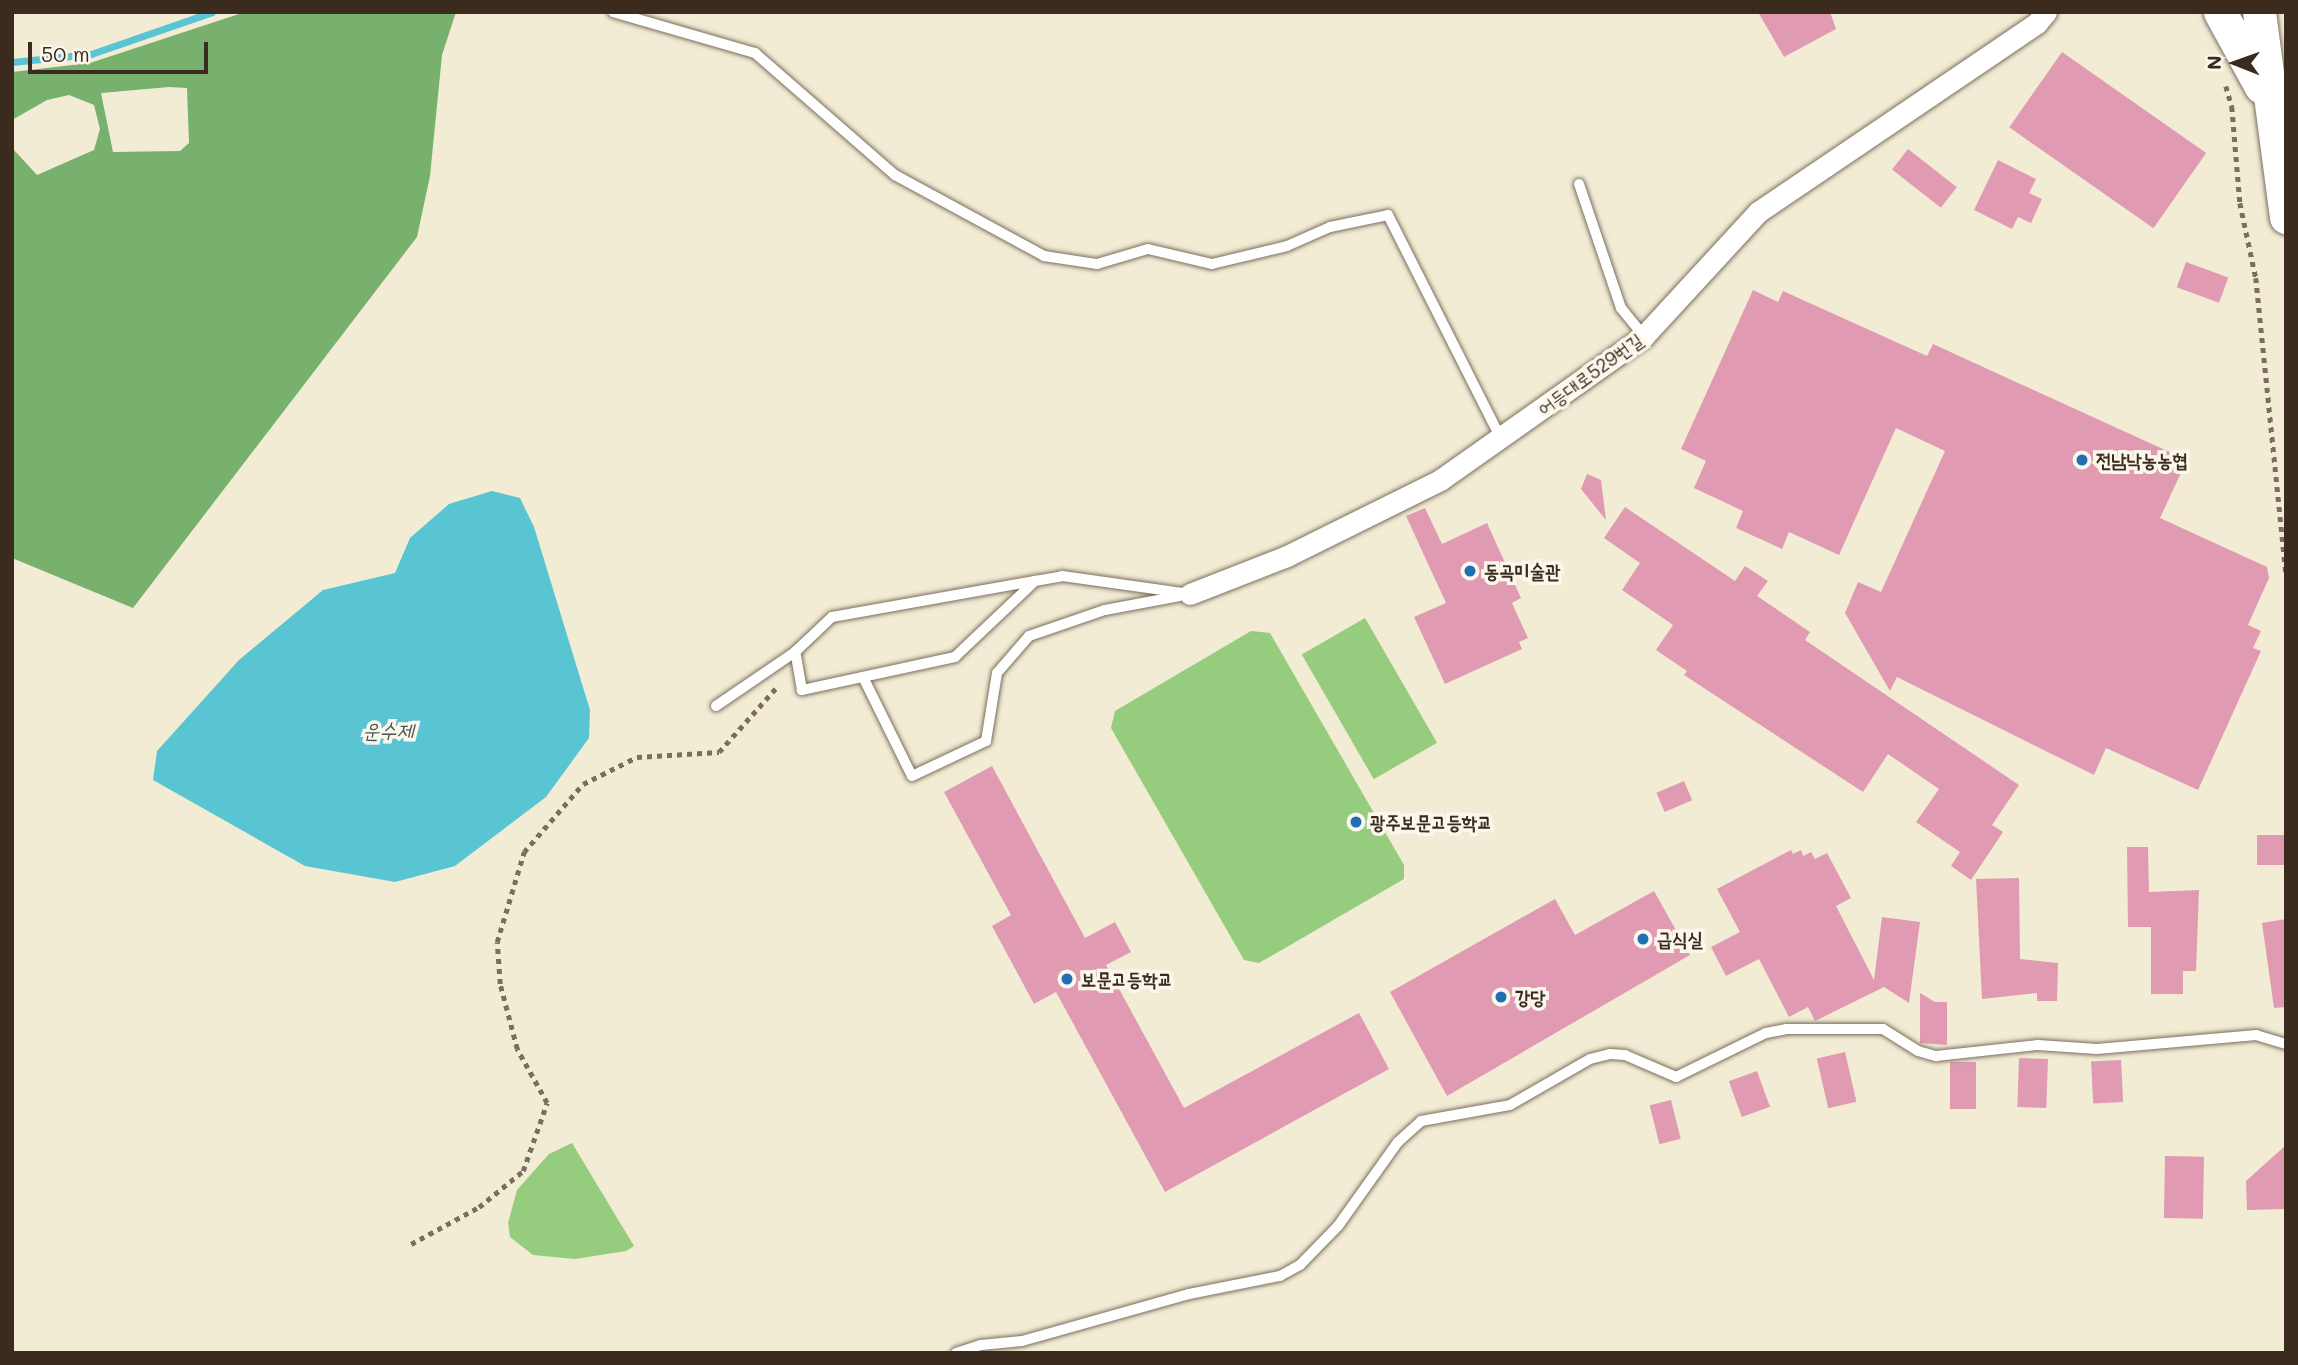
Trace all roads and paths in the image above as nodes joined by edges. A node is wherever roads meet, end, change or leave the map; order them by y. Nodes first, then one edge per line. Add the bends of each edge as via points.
1 (613, 12) edge
2 (2046, 12) edge
3 (2220, 12) edge
4 (2259, 12) edge
5 (2225, 82) dead end
6 (2272, 107) junction
7 (1578, 184) dead end
8 (2286, 217) edge
9 (1644, 336) junction
10 (1501, 439) junction
11 (2286, 573) edge
12 (1035, 581) junction
13 (1190, 594) junction
14 (796, 658) junction
15 (863, 677) junction
16 (716, 706) dead end
17 (2286, 1044) edge
18 (411, 1244) dead end
19 (956, 1353) edge

1 - 10 lane via 755,53 895,174 1044,256 1097,264 1148,249 1212,264 1287,246 1330,227 1388,215
2 - 9 street, 어등대로529번길 via 2037,23 1758,212
3 - 6 main road
4 - 6 main road
5 - 11 path via 2232,107 2240,203 2256,278
6 - 8 main road
7 - 9 lane via 1621,308
9 - 10 street, 어등대로529번길
10 - 13 street, 어등대로529번길 via 1416,492 1287,556
12 - 13 lane via 1062,576
12 - 14 lane via 832,617
12 - 15 lane via 955,657
13 - 15 lane via 1105,610 1029,636 997,673 986,741 912,776
14 - 15 lane via 802,690
14 - 16 lane
14 - 18 path via 719,752 637,757 615,764 583,784 524,852 498,942 500,984 517,1049 547,1103 523,1171 479,1207
17 - 19 lane via 2256,1035 2097,1049 2038,1045 1936,1056 1883,1030 1787,1029 1766,1033 1676,1077 1625,1055 1610,1054 1590,1059 1510,1105 1421,1121 1398,1142 1338,1226 1300,1265 1280,1276 1189,1294 1022,1341

